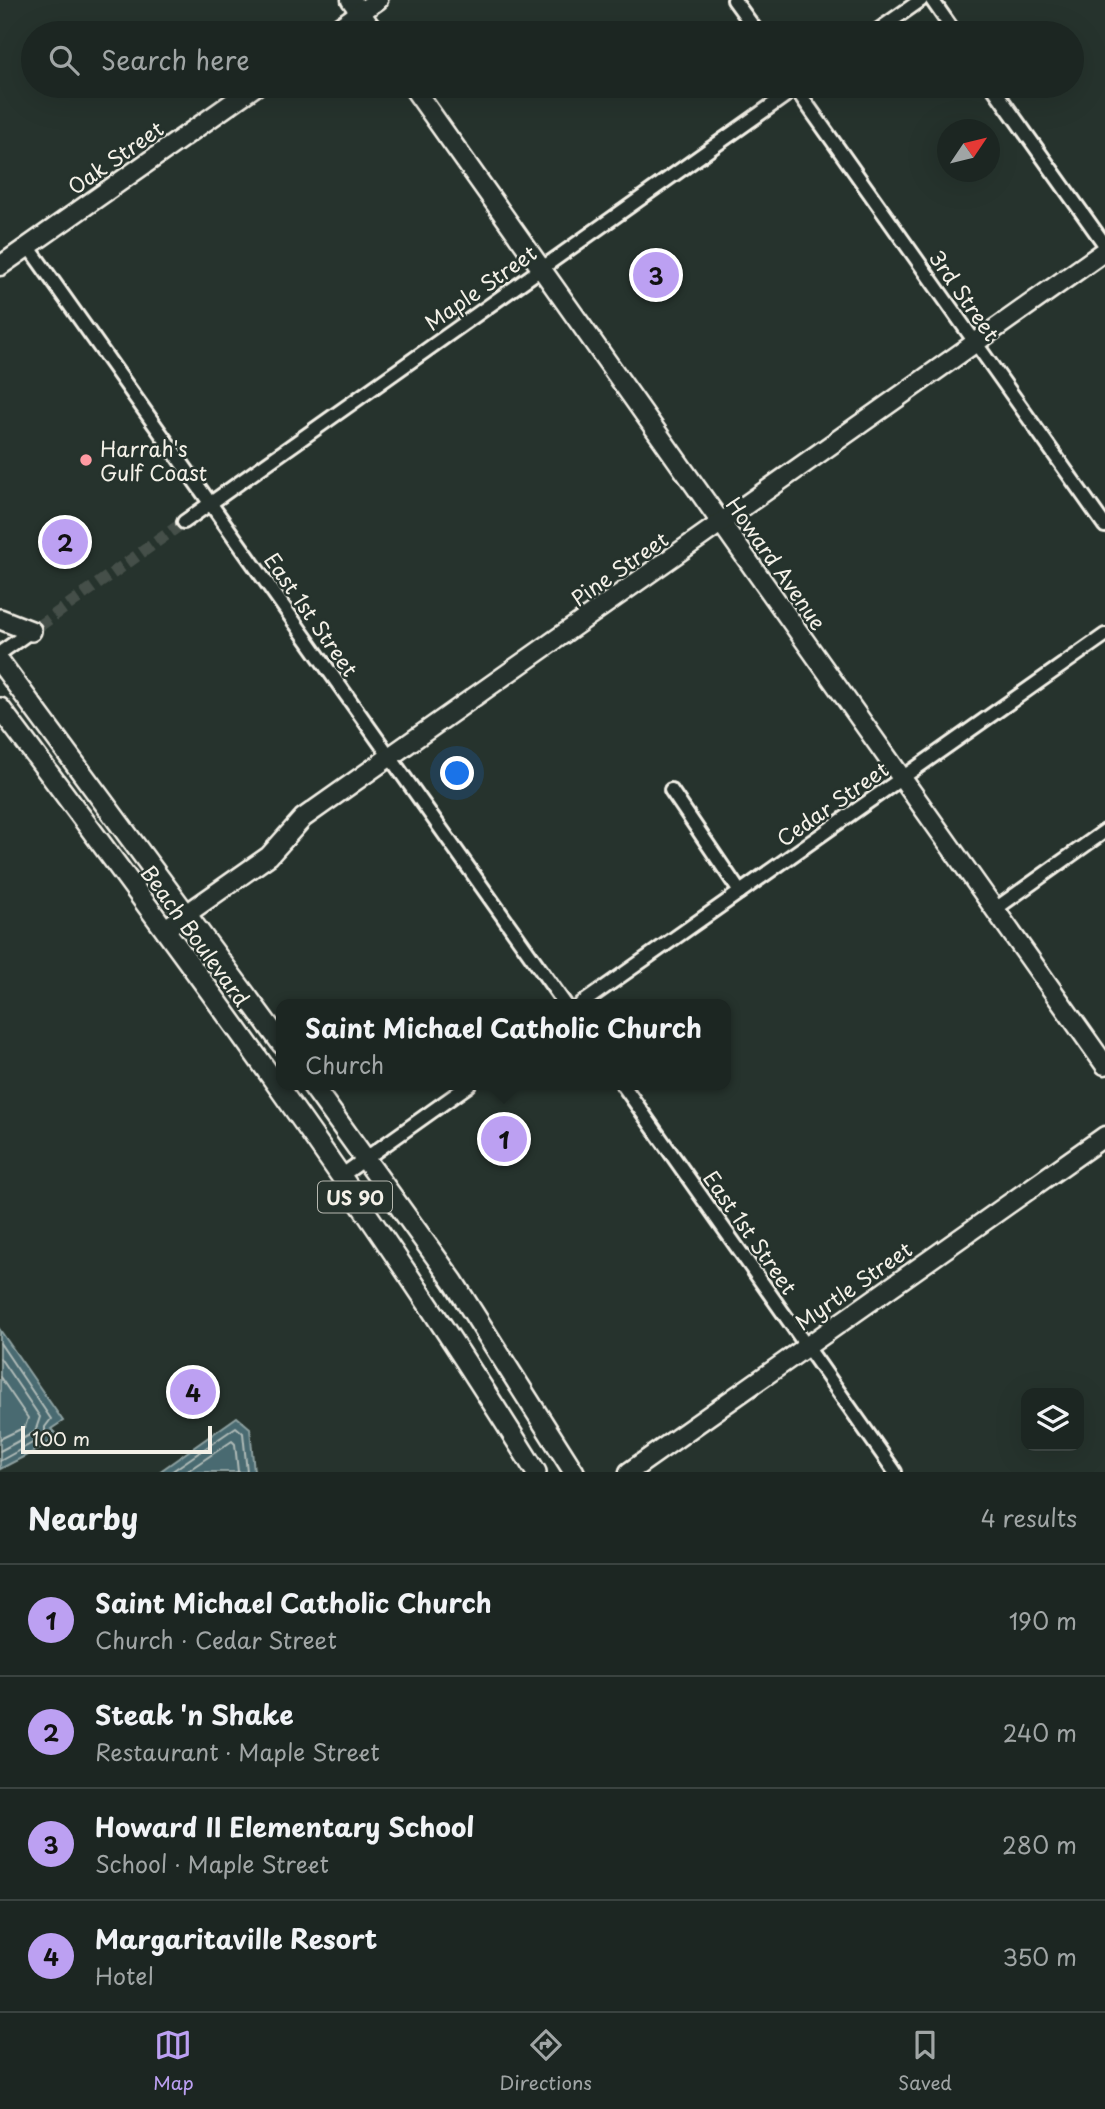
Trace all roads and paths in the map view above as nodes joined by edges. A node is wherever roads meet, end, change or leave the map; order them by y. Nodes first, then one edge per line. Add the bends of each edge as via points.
1 (378, 0) edge
2 (734, 0) edge
3 (921, 0) edge
4 (932, 0) edge
5 (355, 6) edge
6 (342, 21) edge
7 (366, 21) edge
8 (749, 21) edge
9 (891, 21) edge
10 (947, 21) edge
11 (239, 98) edge
12 (420, 98) edge
13 (779, 98) edge
14 (804, 98) edge
15 (1001, 98) edge
16 (1105, 245) edge
17 (28, 246) junction
18 (1105, 251) edge
19 (0, 266) edge
20 (540, 267) junction
21 (976, 344) junction
22 (210, 503) junction
23 (184, 522) tunnel mouth
24 (721, 524) junction
25 (1105, 526) edge
26 (0, 619) edge
27 (35, 629) joint
28 (1105, 635) edge
29 (0, 653) edge
30 (0, 662) edge
31 (0, 708) edge
32 (390, 758) junction
33 (901, 778) junction
34 (671, 790) dead end
35 (1105, 831) edge
36 (740, 892) junction
37 (993, 910) junction
38 (186, 914) junction
39 (164, 929) junction
40 (561, 999) edge
41 (588, 999) edge
42 (276, 1036) edge
43 (1105, 1065) edge
44 (276, 1085) edge
45 (279, 1090) edge
46 (316, 1090) edge
47 (462, 1090) edge
48 (627, 1090) edge
49 (1105, 1136) edge
50 (367, 1159) junction
51 (341, 1176) junction
52 (807, 1345) junction
53 (536, 1472) edge
54 (573, 1472) edge
55 (629, 1472) edge
56 (895, 1472) edge

1 - 5 main road
2 - 8 street
3 - 9 street
4 - 10 street
5 - 6 main road
5 - 7 main road
11 - 17 main road, Oak Street
12 - 20 main road, Howard Avenue
13 - 20 street, Maple Street
14 - 21 street, 3rd Street
15 - 16 street
17 - 19 main road, Oak Street
17 - 22 street, East 1st Street
18 - 21 main road, Pine Street
20 - 22 street, Maple Street
20 - 24 main road, Howard Avenue
21 - 24 main road, Pine Street
21 - 25 street, 3rd Street
22 - 23 street, Maple Street
22 - 32 street, East 1st Street
24 - 32 main road, Pine Street
24 - 33 main road, Howard Avenue
26 - 27 main road
27 - 29 street
28 - 33 street, Cedar Street
30 - 38 main road, Beach Boulevard
31 - 39 main road, Beach Boulevard / US 90
32 - 38 main road, Pine Street via 303,818 269,856
32 - 40 street, East 1st Street
33 - 36 street, Cedar Street
33 - 37 main road, Howard Avenue
34 - 36 street
35 - 37 street
36 - 41 street, Cedar Street
37 - 43 main road, Howard Avenue
38 - 39 main road, Pine Street
38 - 42 main road, Beach Boulevard
39 - 44 main road, Beach Boulevard / US 90
45 - 51 main road, Beach Boulevard / US 90
46 - 50 main road, US 90
47 - 50 street
48 - 52 street, East 1st Street
49 - 52 main road, Myrtle Street
50 - 51 street
50 - 54 main road, US 90 via 460,1291
51 - 53 main road, Beach Boulevard / US 90 via 429,1303
52 - 55 main road, Myrtle Street
52 - 56 street, East 1st Street

